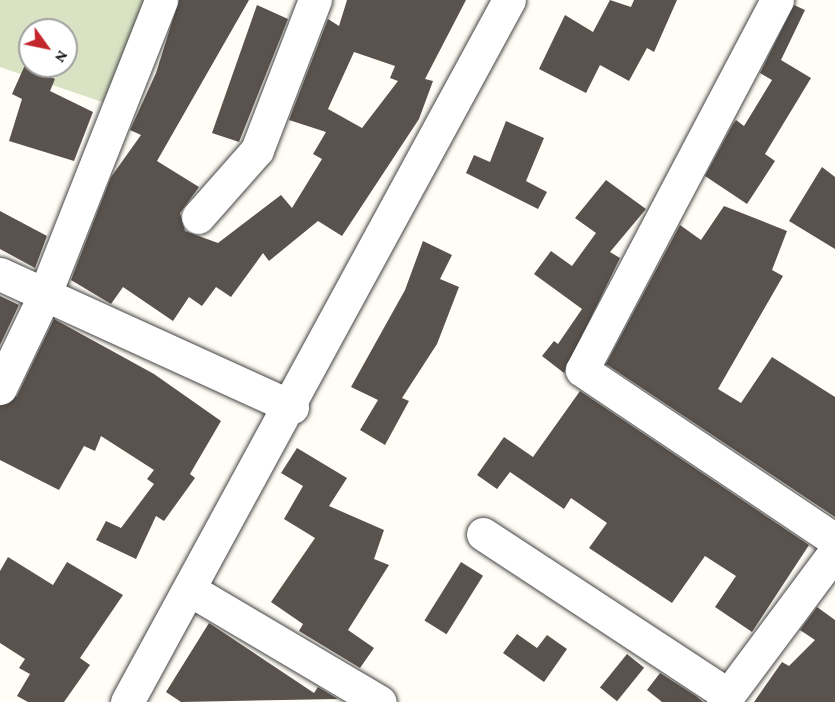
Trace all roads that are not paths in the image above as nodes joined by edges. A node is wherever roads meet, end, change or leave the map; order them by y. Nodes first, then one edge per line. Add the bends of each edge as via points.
1 (161, 0) edge
2 (315, 0) edge
3 (509, 0) edge
4 (777, 0) edge
5 (198, 217) dead end
6 (0, 274) edge
7 (44, 296) junction
8 (0, 388) edge
9 (292, 407) junction
10 (483, 534) dead end
11 (835, 540) edge
12 (835, 552) edge
13 (192, 591) junction
14 (726, 699) edge
15 (127, 702) edge
16 (380, 702) edge

1 - 7 street
2 - 5 street via 257,150
3 - 9 street
4 - 11 street via 582,370
6 - 7 street
7 - 8 street
7 - 9 street
9 - 13 street
10 - 14 street
12 - 14 street
13 - 15 street
13 - 16 street

